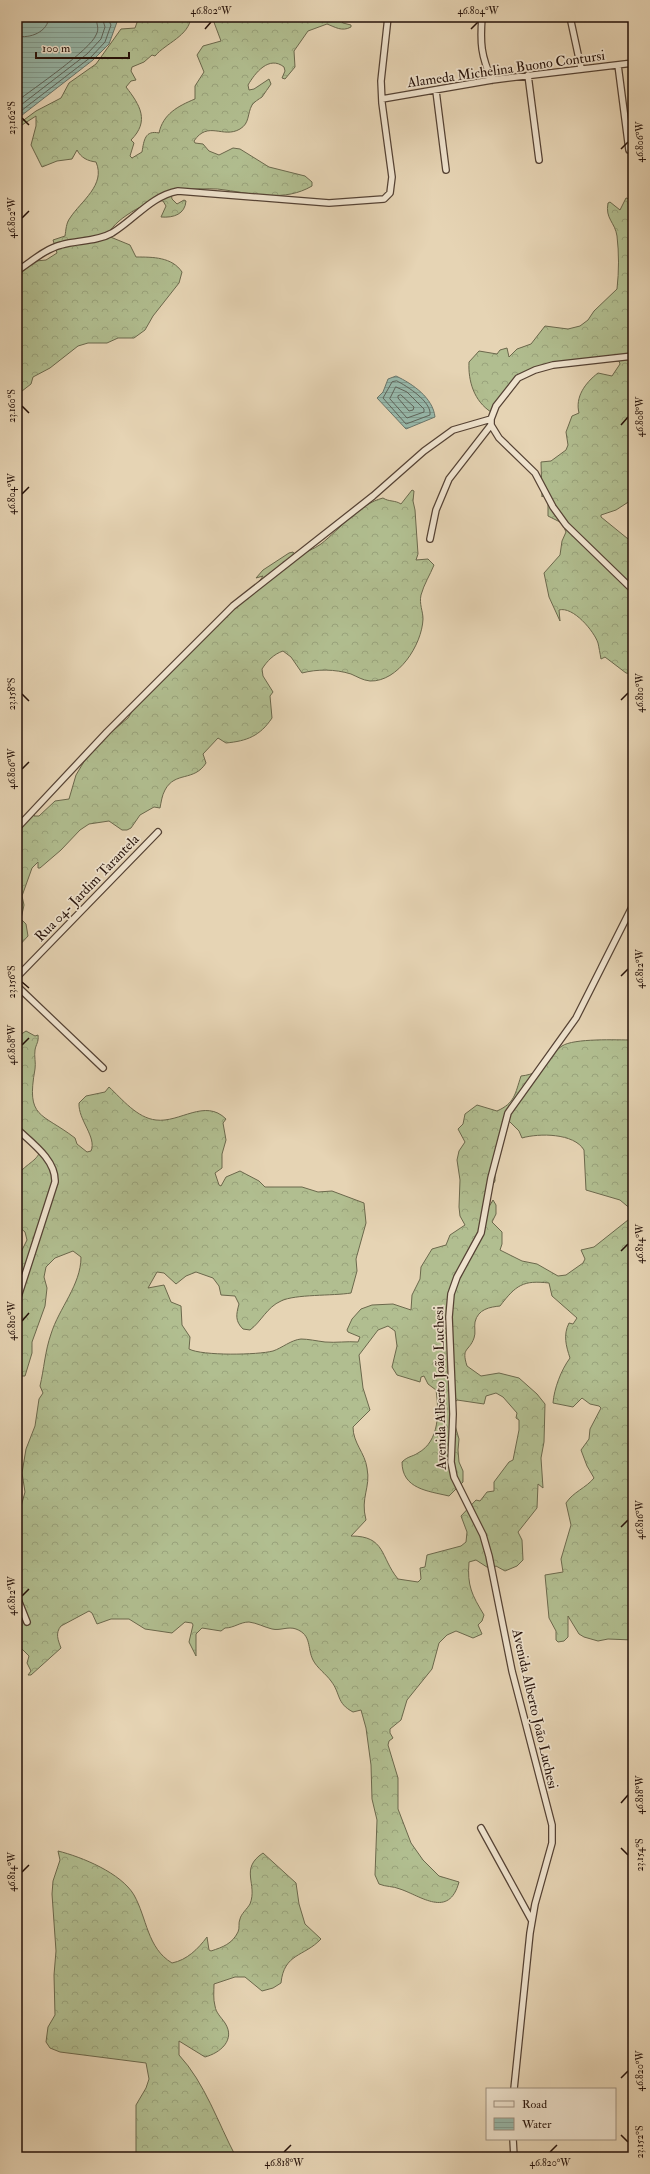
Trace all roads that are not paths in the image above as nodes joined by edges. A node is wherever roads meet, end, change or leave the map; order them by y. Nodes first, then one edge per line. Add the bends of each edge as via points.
1 (388, 17) edge
2 (482, 17) edge
3 (570, 17) edge
4 (633, 62) edge
5 (618, 65) junction
6 (582, 68) junction
7 (528, 75) junction
8 (492, 80) junction
9 (436, 91) junction
10 (382, 99) junction
11 (629, 150) dead end
12 (539, 160) dead end
13 (446, 170) dead end
14 (17, 271) edge
15 (633, 356) edge
16 (491, 422) junction
17 (430, 540) dead end
18 (633, 590) edge
19 (17, 828) edge
20 (158, 832) dead end
21 (633, 905) edge
22 (17, 977) edge
23 (17, 986) edge
24 (103, 1068) dead end
25 (17, 1129) edge
26 (17, 1300) edge
27 (17, 1597) edge
28 (27, 1622) dead end
29 (481, 1828) dead end
30 (532, 1921) junction
31 (514, 2088) edge
32 (513, 2140) edge
33 (514, 2157) edge

1 - 10 street via 381,81
2 - 8 street via 480,40 483,60
3 - 6 street
4 - 5 street, Alameda Michelina Buono Contursi
5 - 6 street, Alameda Michelina Buono Contursi
5 - 11 street
6 - 7 street, Alameda Michelina Buono Contursi
7 - 8 street, Alameda Michelina Buono Contursi
7 - 12 street
8 - 9 street, Alameda Michelina Buono Contursi
9 - 10 street, Alameda Michelina Buono Contursi
9 - 13 street
10 - 14 street via 392,177 390,193 384,199 329,204 193,192 167,193 111,233 52,248
15 - 16 street via 553,365 535,370 518,378 496,406
16 - 17 street via 450,479 436,510
16 - 18 street via 499,438 535,473 566,525
16 - 19 street via 452,430 424,451 374,496 233,606
20 - 22 street, Rua 04- Jardim Tarantela
21 - 30 street, Avenida Alberto João Luchesi via 576,1018 508,1113 491,1178 481,1233 457,1277 451,1294 451,1462 454,1477 483,1535 489,1556 512,1671 552,1825 552,1843
23 - 24 street
25 - 26 street via 47,1159 56,1173
27 - 28 street
29 - 30 street
30 - 31 street, Avenida Alberto João Luchesi
32 - 33 street

